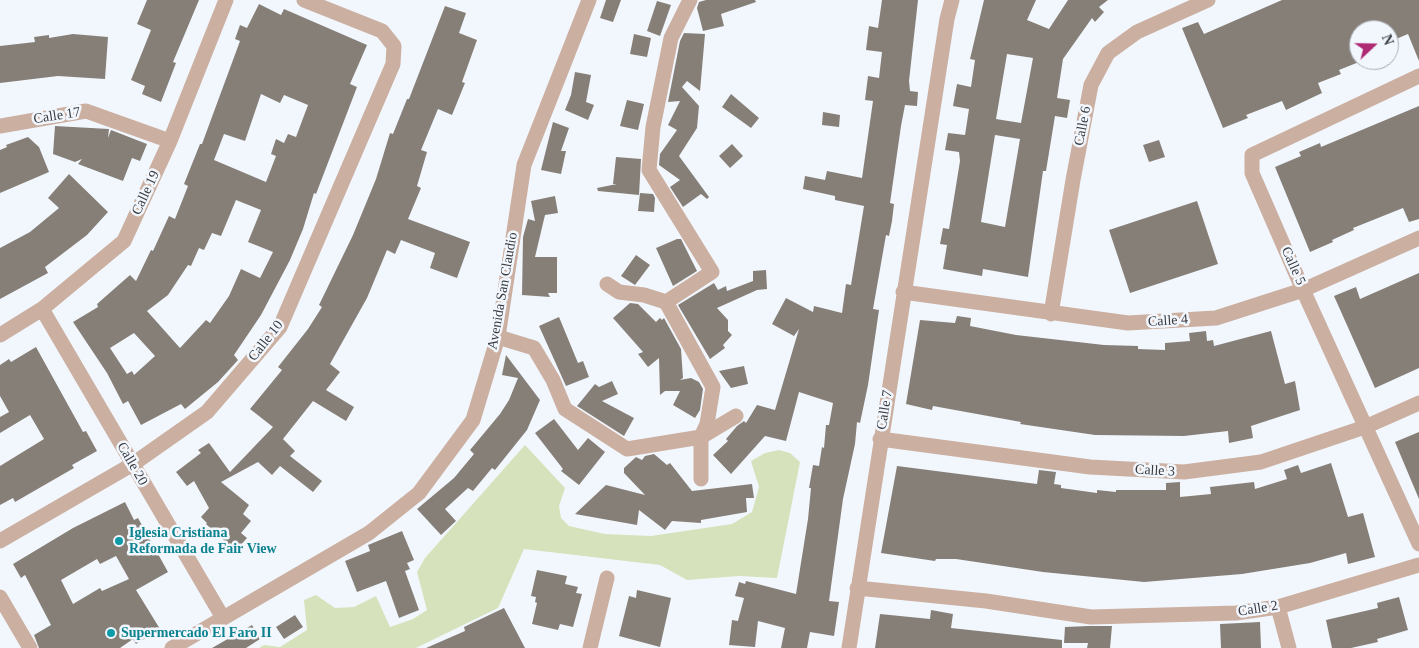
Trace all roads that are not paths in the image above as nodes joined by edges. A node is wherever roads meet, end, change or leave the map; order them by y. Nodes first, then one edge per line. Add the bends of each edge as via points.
1 (226, 0) edge
2 (304, 0) edge
3 (589, 0) edge
4 (690, 0) edge
5 (952, 0) edge
6 (1208, 0) edge
7 (1419, 76) edge
8 (0, 126) edge
9 (170, 141) junction
10 (1419, 238) edge
11 (607, 284) dead end
12 (1303, 290) junction
13 (903, 292) junction
14 (666, 302) junction
15 (42, 309) junction
16 (1051, 314) junction
17 (0, 335) edge
18 (498, 337) junction
19 (1419, 403) edge
20 (736, 416) dead end
21 (1365, 427) junction
22 (702, 437) junction
23 (880, 440) junction
24 (132, 464) junction
25 (701, 479) dead end
26 (0, 541) edge
27 (1419, 544) edge
28 (1419, 565) edge
29 (607, 578) dead end
30 (857, 588) junction
31 (0, 597) edge
32 (1278, 607) junction
33 (223, 618) junction
34 (30, 648) edge
35 (172, 648) edge
36 (590, 648) edge
37 (849, 648) edge
38 (1289, 648) edge

1 - 9 street, Calle 19
2 - 24 street, Calle 10 via 382,32 394,46 393,64 280,327 208,412
3 - 18 street, Avenida San Claudio via 524,165
4 - 14 street via 671,38 653,127 649,170 712,272
5 - 13 street, Calle 7
6 - 16 street, Calle 6 via 1137,32 1108,53 1091,85
7 - 12 street, Calle 5 via 1252,155 1252,173
8 - 9 street, Calle 17 via 86,111
9 - 15 street, Calle 19 via 124,240
10 - 12 street, Calle 4
11 - 14 street via 619,292
12 - 16 street, Calle 4 via 1216,318 1128,323
12 - 21 street, Calle 5
13 - 16 street, Calle 4
13 - 23 street, Calle 7
14 - 22 street via 713,387
15 - 17 street, Calle 19
15 - 24 street, Calle 20
18 - 22 street via 534,348 565,409 626,449
18 - 33 street, Avenida San Claudio via 473,420 419,493 369,533
19 - 21 street, Calle 3
20 - 22 street
21 - 23 street, Calle 3 via 1262,462 1184,472 1090,467
21 - 27 street, Calle 5
22 - 25 street
23 - 30 street, Calle 7
24 - 26 street, Calle 10
24 - 33 street, Calle 20
28 - 32 street, Calle 2
29 - 36 street
30 - 32 street, Calle 2 via 986,601 1091,617 1236,613
30 - 37 street, Calle 7
31 - 34 street
32 - 38 street
33 - 35 street, Avenida San Claudio

